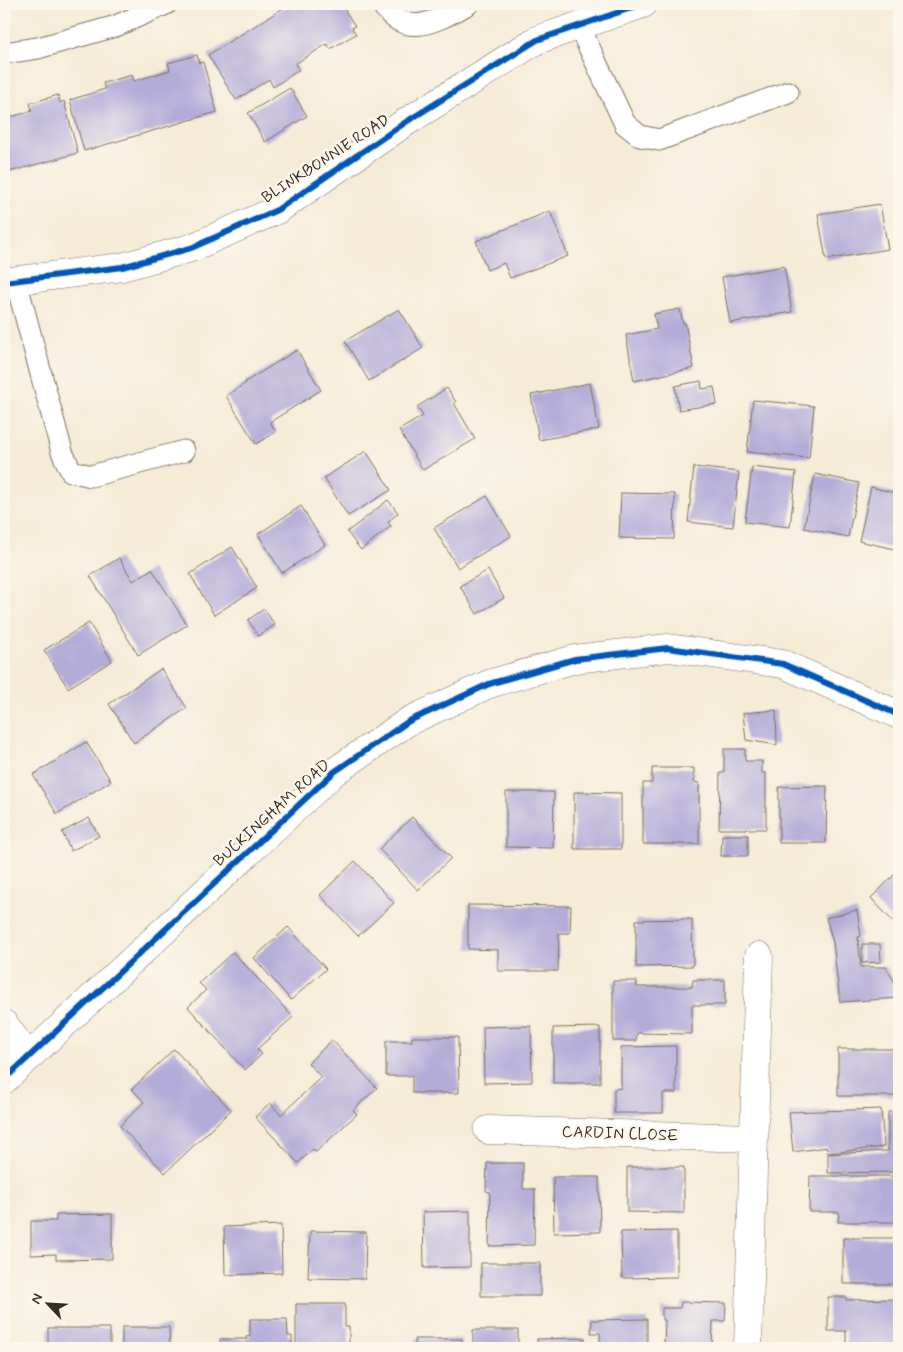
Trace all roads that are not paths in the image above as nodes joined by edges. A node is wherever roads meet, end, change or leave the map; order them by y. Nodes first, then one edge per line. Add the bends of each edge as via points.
1 (166, 4) edge
2 (382, 4) edge
3 (468, 4) edge
4 (643, 4) edge
5 (579, 26) junction
6 (4, 53) edge
7 (788, 92) dead end
8 (10, 282) edge
9 (184, 451) dead end
10 (899, 715) edge
11 (759, 956) dead end
12 (4, 1024) edge
13 (28, 1057) junction
14 (4, 1080) edge
15 (488, 1130) dead end
16 (753, 1138) junction
17 (748, 1348) edge

1 - 6 lane via 116,26 38,48
2 - 3 lane via 395,19 418,25 434,22
4 - 5 street, BLINKBONNIE ROAD
5 - 7 lane via 625,124 640,136 659,140
5 - 8 street, BLINKBONNIE ROAD via 538,40 406,122 277,210 192,248 122,267
8 - 9 lane via 62,452 71,471 91,476
10 - 13 street, BUCKINGHAM ROAD via 783,664 668,648 575,659 489,684 409,721 334,772
11 - 16 street
12 - 13 street
13 - 14 street, BUCKINGHAM ROAD
15 - 16 street, CARDIN CLOSE
16 - 17 street

